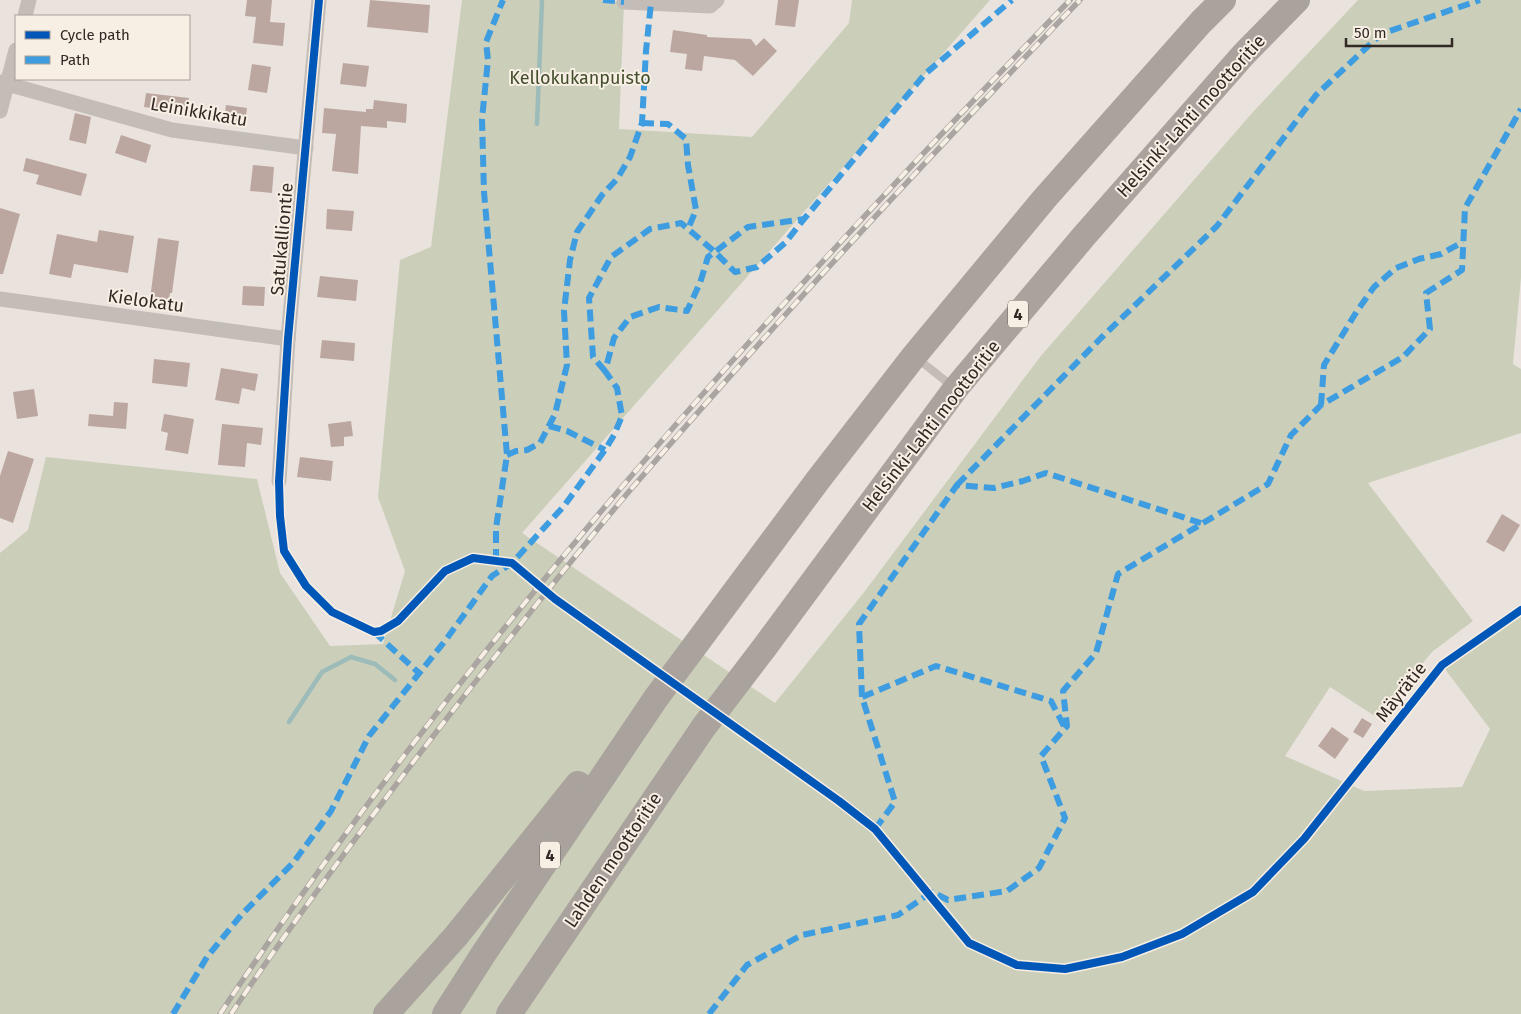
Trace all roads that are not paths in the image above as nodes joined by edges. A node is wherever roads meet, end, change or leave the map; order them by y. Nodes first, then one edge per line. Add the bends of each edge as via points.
1 (29, 0) edge
2 (319, 0) edge
3 (717, 0) edge
4 (1223, 0) edge
5 (1297, 0) edge
6 (624, 2) dead end
7 (25, 15) edge
8 (15, 53) edge
9 (4, 83) edge
10 (0, 111) edge
11 (306, 148) junction
12 (0, 299) edge
13 (288, 339) junction
14 (914, 356) junction
15 (956, 388) junction
16 (278, 481) dead end
17 (1521, 610) edge
18 (656, 698) junction
19 (719, 707) joint
20 (1344, 791) dead end
21 (560, 938) junction
22 (386, 1014) edge
23 (445, 1014) edge
24 (509, 1014) edge
25 (517, 1014) edge

1 - 7 street
2 - 11 street, Satukalliontie
3 - 6 street via 710,6
4 - 14 highway, 4 via 1045,198
5 - 15 highway, Helsinki-Lahti moottoritie / 4 via 1167,141
8 - 9 street
9 - 10 street
9 - 11 street, Leinikkikatu via 172,130
11 - 13 street, Satukalliontie
12 - 13 street, Kielokatu
13 - 16 street, Satukalliontie
14 - 15 lane
14 - 18 highway, 4
15 - 19 highway, Helsinki-Lahti moottoritie / 4
17 - 20 lane, Mäyrätie via 1442,665
18 - 22 highway via 592,767 456,936
18 - 23 highway, 4
19 - 21 highway, Lahden moottoritie / 4
21 - 24 highway, Lahden moottoritie / 4
21 - 25 highway

